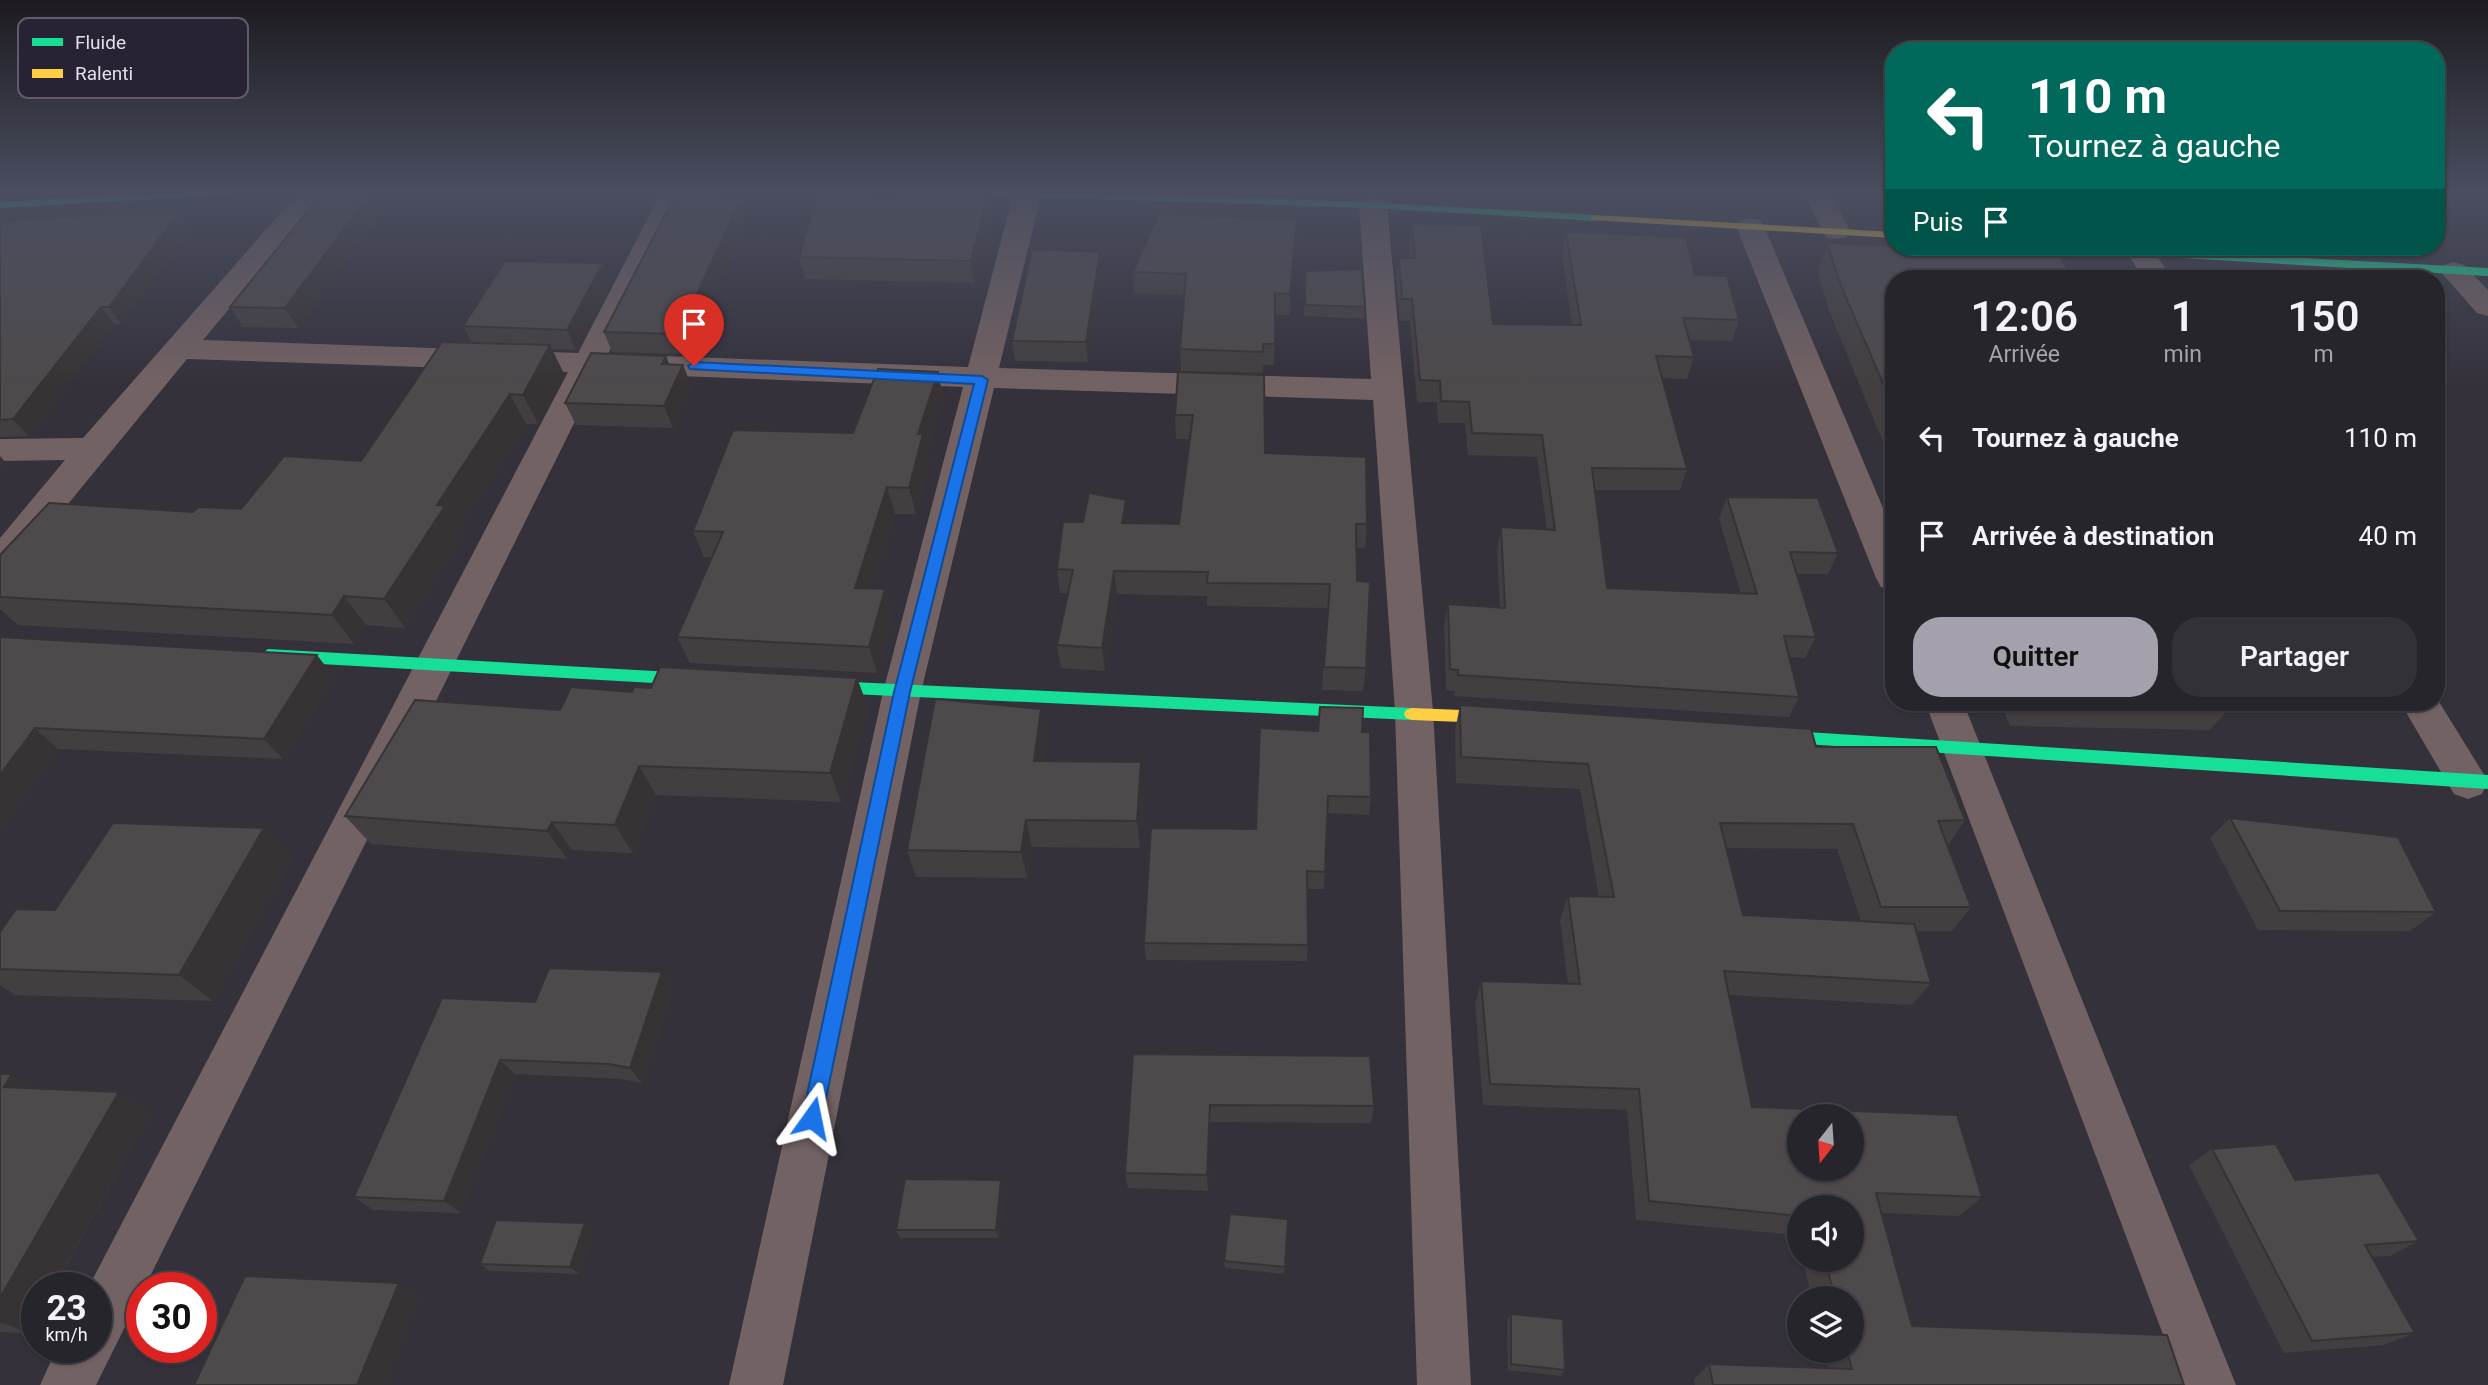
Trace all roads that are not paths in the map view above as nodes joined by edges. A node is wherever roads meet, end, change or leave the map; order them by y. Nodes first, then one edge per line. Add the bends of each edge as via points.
1 (260, 256) edge
2 (643, 256) edge
3 (1012, 256) edge
4 (1377, 256) edge
5 (1762, 256) edge
6 (2095, 256) edge
7 (2176, 256) edge
8 (2243, 256) edge
9 (2150, 266) edge
10 (2440, 270) edge
11 (2445, 270) edge
12 (2454, 271) junction
13 (2488, 272) edge
14 (2488, 307) edge
15 (179, 349) junction
16 (589, 361) junction
17 (982, 380) junction
18 (1388, 390) junction
19 (92, 449) junction
20 (0, 450) edge
21 (1885, 556) edge
22 (0, 562) edge
23 (245, 654) edge
24 (436, 664) junction
25 (724, 681) edge
26 (793, 685) edge
27 (902, 692) junction
28 (1414, 711) junction
29 (1948, 711) edge
30 (2426, 711) edge
31 (1524, 719) edge
32 (1743, 733) edge
33 (1963, 748) junction
34 (2478, 782) edge
35 (112, 1297) edge
36 (78, 1363) edge
37 (67, 1385) edge
38 (756, 1385) edge
39 (1444, 1385) edge
40 (2209, 1385) edge

1 - 15 street
2 - 16 street
3 - 17 street
4 - 18 street
5 - 21 street
6 - 9 street
7 - 9 street
8 - 10 street
11 - 12 street
12 - 13 street
12 - 14 street
15 - 16 street
15 - 19 street
16 - 17 street
16 - 24 street
17 - 18 street
17 - 27 street
18 - 28 street
19 - 20 street
19 - 22 street
23 - 24 street
24 - 25 street
24 - 35 street
26 - 27 street
27 - 28 street
27 - 38 street
28 - 31 street
28 - 39 street
29 - 33 street
30 - 34 street
32 - 33 street
33 - 34 street
33 - 40 street
36 - 37 street

